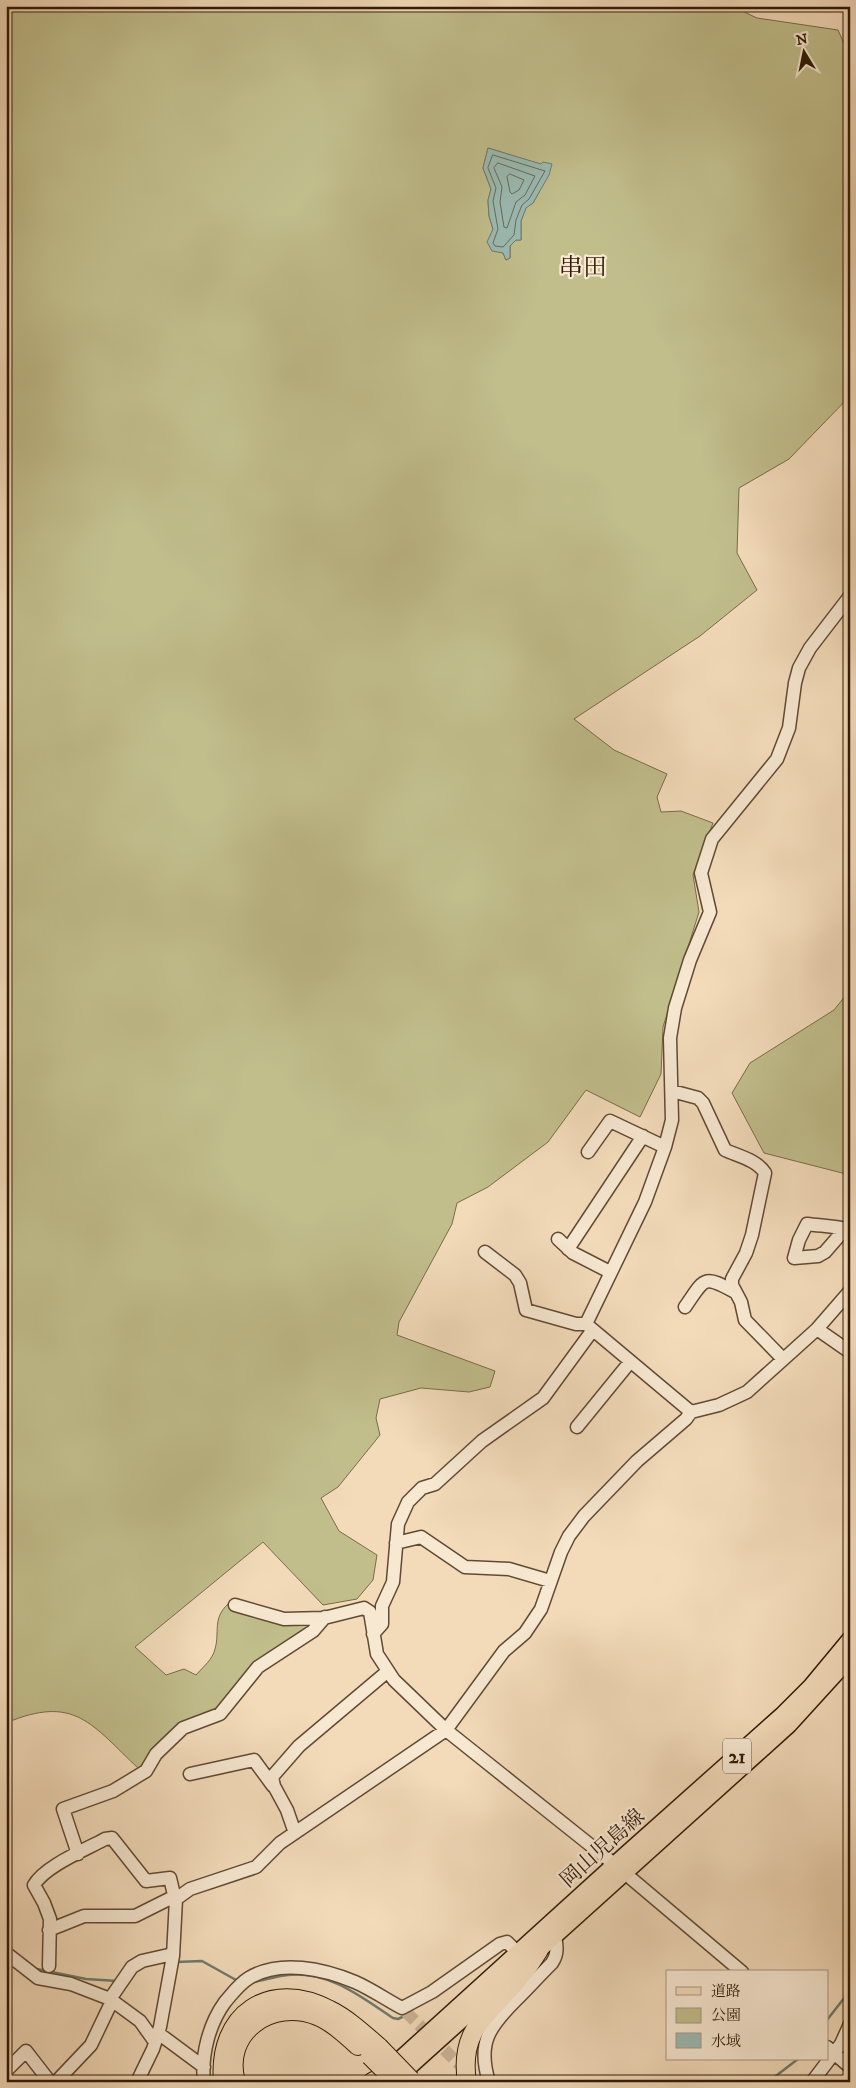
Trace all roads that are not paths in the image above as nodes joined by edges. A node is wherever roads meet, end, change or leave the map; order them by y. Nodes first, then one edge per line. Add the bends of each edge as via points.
1 (850, 596) edge
2 (672, 1091) junction
3 (643, 1136) junction
4 (665, 1147) junction
5 (588, 1152) dead end
6 (558, 1240) dead end
7 (568, 1249) junction
8 (485, 1252) dead end
9 (610, 1272) junction
10 (850, 1291) edge
11 (735, 1292) junction
12 (686, 1307) dead end
13 (589, 1327) junction
14 (817, 1328) junction
15 (850, 1352) edge
16 (784, 1359) junction
17 (630, 1362) junction
18 (691, 1412) junction
19 (577, 1427) dead end
20 (396, 1543) junction
21 (550, 1581) junction
22 (235, 1604) dead end
23 (325, 1617) junction
24 (373, 1634) junction
25 (850, 1638) edge
26 (850, 1658) edge
27 (388, 1671) junction
28 (811, 1694) junction
29 (446, 1730) junction
30 (190, 1774) dead end
31 (274, 1786) junction
32 (295, 1833) junction
33 (78, 1854) junction
34 (620, 1868) junction
35 (175, 1899) junction
36 (49, 1930) junction
37 (555, 1936) junction
38 (538, 1950) junction
39 (518, 1952) junction
40 (6, 1953) edge
41 (172, 1960) junction
42 (49, 1966) dead end
43 (740, 1970) edge
44 (111, 2000) junction
45 (850, 2024) edge
46 (156, 2038) junction
47 (831, 2050) edge
48 (375, 2051) junction
49 (825, 2060) edge
50 (204, 2067) junction
51 (850, 2067) edge
52 (6, 2071) edge
53 (473, 2080) edge
54 (391, 2081) edge
55 (50, 2082) edge
56 (56, 2082) edge
57 (137, 2082) edge
58 (204, 2082) edge
59 (223, 2082) edge
60 (236, 2082) edge
61 (489, 2082) edge
62 (812, 2082) edge

1 - 2 street via 810,648 799,668 789,728 777,759 712,839 701,873 710,912 690,960 670,1038
2 - 4 street via 672,1120
2 - 11 street via 698,1098 725,1150 754,1163 765,1174 752,1235 732,1279
3 - 4 street
3 - 5 street via 610,1121
3 - 7 street
4 - 9 street via 645,1202
6 - 7 street
7 - 9 street
8 - 13 street via 515,1275 526,1310
9 - 13 street
10 - 14 street
11 - 12 street via 716,1281 702,1282
11 - 16 street via 745,1320
13 - 17 street
13 - 20 street via 543,1398 482,1441 435,1484 422,1488 408,1502 398,1524
14 - 15 street
14 - 16 street
16 - 18 street via 747,1392 719,1405
17 - 18 street
17 - 19 street
18 - 21 street via 584,1516 569,1536
20 - 21 street via 420,1537 465,1566 509,1570
20 - 24 street via 393,1582 382,1606 382,1624
21 - 29 street via 541,1609 525,1633 504,1651
22 - 23 street via 284,1618
23 - 24 street via 364,1608 370,1612
23 - 33 street via 313,1631 258,1667 220,1714 183,1728 156,1754 146,1771 113,1791 63,1809
24 - 27 street via 377,1654
25 - 28 main road, 岡山児島線 / 21
26 - 28 main road, 岡山児島線 / 21
27 - 29 street
27 - 31 street via 299,1746 272,1777
28 - 34 main road, 岡山児島線 / 21 via 789,1724
29 - 32 street
29 - 34 street
30 - 31 street via 254,1760
31 - 32 street
32 - 35 street via 256,1867 190,1890
33 - 35 street via 112,1838 142,1879 170,1878
33 - 36 street via 39,1876 34,1885 50,1918
34 - 37 main road, 岡山児島線 / 21
34 - 39 main road, 岡山児島線 / 21
34 - 43 street
35 - 36 street via 135,1916 84,1916
35 - 41 street
36 - 42 street
37 - 38 main road, 岡山児島線 / 21
37 - 61 street via 557,1949 552,1963 496,2020 488,2033 484,2066
38 - 53 highway via 523,1974 480,2020 468,2042 465,2057
38 - 54 main road, 岡山児島線 / 21
39 - 50 street via 507,1942 500,1944 404,2010 357,1982 330,1973 278,1968 257,1974 247,1978 220,2009 206,2046
39 - 54 main road, 岡山児島線 / 21
40 - 44 street via 38,1978 72,1984
41 - 44 street via 142,1961 131,1968
41 - 46 street
44 - 46 street via 140,2021
44 - 56 street via 91,2045
45 - 47 street via 842,2044
46 - 50 street
46 - 57 street
47 - 51 street
48 - 54 highway, bridge
48 - 59 highway via 331,2010 294,1998 273,2000 256,2005 237,2021 226,2042
48 - 60 highway via 318,2016 294,2011 276,2012 261,2018 241,2038 233,2071
49 - 62 street
50 - 58 street
52 - 55 street via 26,2051

